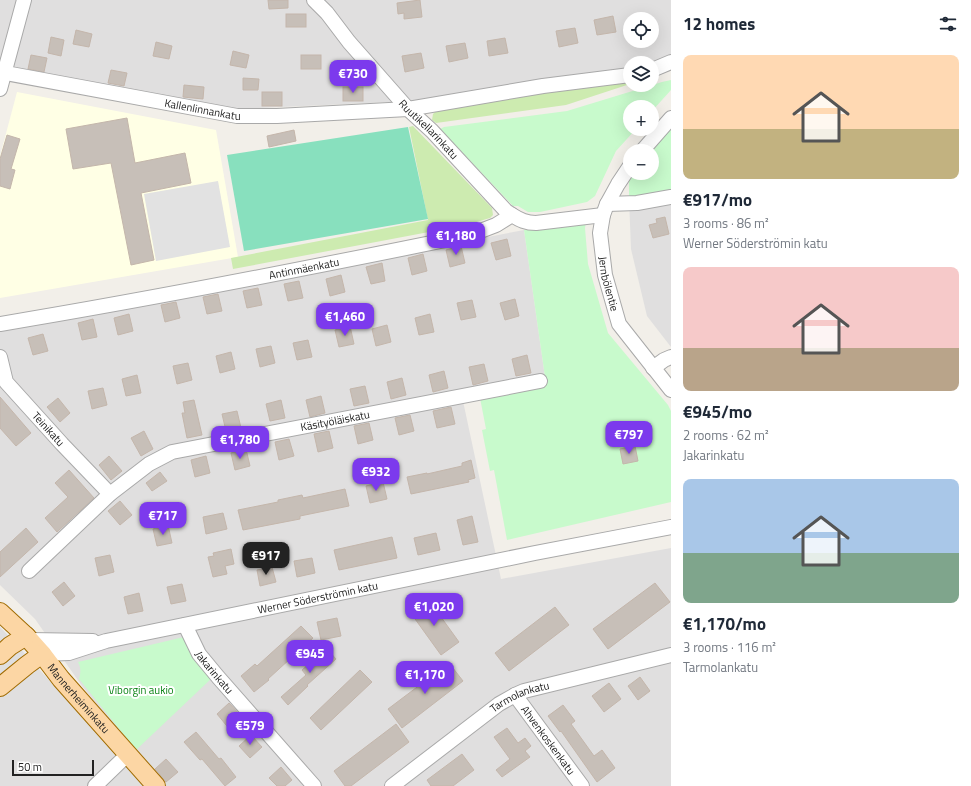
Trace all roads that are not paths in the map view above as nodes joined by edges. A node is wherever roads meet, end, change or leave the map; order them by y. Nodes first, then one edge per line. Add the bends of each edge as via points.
1 (24, 0) edge
2 (314, 0) edge
3 (327, 6) edge
4 (670, 62) edge
5 (659, 67) edge
6 (2, 72) edge
7 (623, 76) edge
8 (0, 89) edge
9 (408, 109) junction
10 (671, 118) edge
11 (648, 144) edge
12 (623, 176) edge
13 (671, 197) edge
14 (605, 209) junction
15 (512, 215) junction
16 (0, 324) edge
17 (671, 357) edge
18 (0, 358) edge
19 (653, 368) junction
20 (540, 381) dead end
21 (671, 390) edge
22 (110, 494) junction
23 (671, 527) edge
24 (29, 571) dead end
25 (0, 612) edge
26 (186, 625) junction
27 (28, 638) junction
28 (106, 641) junction
29 (42, 654) junction
30 (0, 655) edge
31 (671, 655) edge
32 (0, 687) edge
33 (515, 695) junction
34 (124, 758) dead end
35 (95, 786) edge
36 (156, 786) edge
37 (314, 786) edge
38 (392, 786) edge
39 (582, 786) edge

1 - 6 street
2 - 3 street, Ruutikellarinkatu
3 - 9 street, Ruutikellarinkatu via 349,42
4 - 5 street
6 - 8 street
6 - 9 street, Kallenlinnankatu via 237,116
7 - 9 street, Kallenlinnankatu via 543,86
9 - 15 street, Ruutikellarinkatu
10 - 11 street
12 - 14 street, Jernbölentie
13 - 14 street
14 - 15 street via 536,223 527,223
14 - 19 street, Jernbölentie via 600,233 604,275 619,324
15 - 16 street, Antinmäenkatu via 496,225 470,235 226,284
17 - 19 street
18 - 22 street, Teinikatu via 6,382
19 - 21 street, Jernbölentie
20 - 22 street, Käsityöläiskatu via 172,452 149,464
22 - 24 street, Käsityöläiskatu
23 - 26 street, Werner Söderströmin katu
25 - 27 main road, Mannerheiminkatu
26 - 28 street, Werner Söderströmin katu
26 - 37 street, Jakarinkatu via 199,654
27 - 28 street, Werner Söderströmin katu
27 - 29 main road, Mannerheiminkatu
27 - 30 main road via 10,646
28 - 29 street, Werner Söderströmin katu via 69,653
29 - 32 main road
29 - 36 main road, Mannerheiminkatu via 66,685
31 - 33 street, Tarmolankatu
33 - 38 street, Tarmolankatu via 499,704
33 - 39 street, Ahvenkoskenkatu
34 - 35 street

